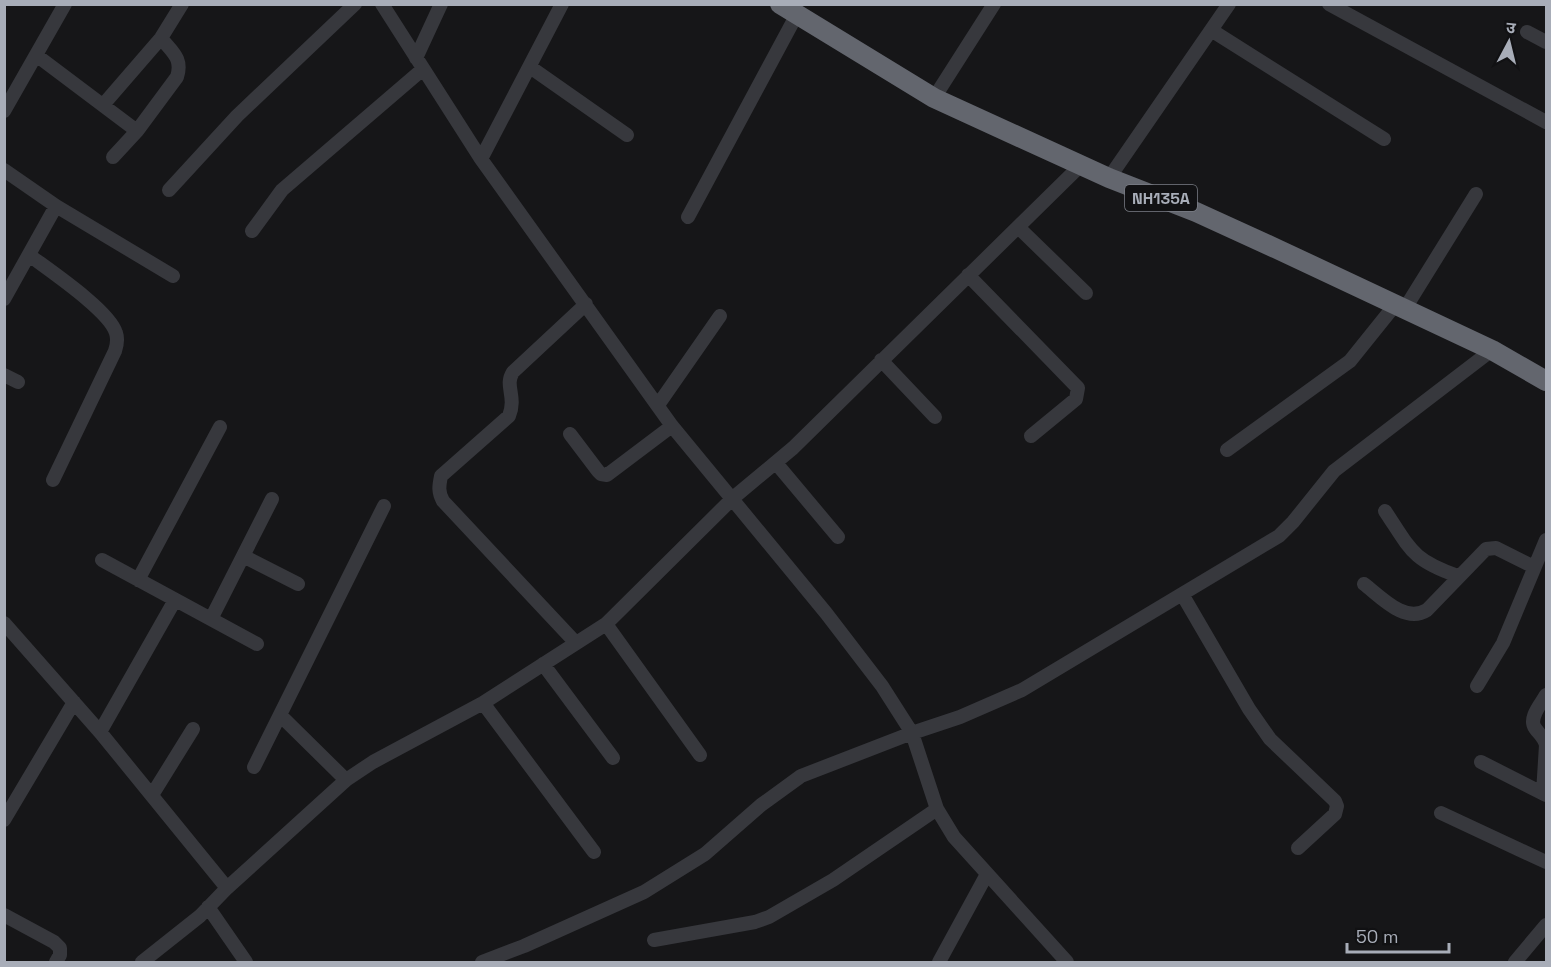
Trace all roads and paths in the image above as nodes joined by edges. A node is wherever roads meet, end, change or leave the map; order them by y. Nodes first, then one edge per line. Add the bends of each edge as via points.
1 (65, 4) edge
2 (182, 4) edge
3 (355, 4) edge
4 (382, 4) edge
5 (441, 4) edge
6 (562, 4) edge
7 (994, 4) edge
8 (1229, 4) edge
9 (1329, 4) edge
10 (788, 10) edge
11 (1211, 30) junction
12 (1527, 32) dead end
13 (161, 38) junction
14 (1546, 42) edge
15 (36, 55) junction
16 (420, 63) junction
17 (530, 67) junction
18 (934, 98) junction
19 (103, 105) junction
20 (4, 111) edge
21 (1546, 122) edge
22 (137, 131) junction
23 (627, 135) dead end
24 (1384, 139) dead end
25 (113, 157) dead end
26 (481, 159) junction
27 (1081, 165) junction
28 (4, 170) edge
29 (1109, 178) junction
30 (169, 190) dead end
31 (1476, 194) dead end
32 (56, 206) junction
33 (688, 217) dead end
34 (1018, 227) junction
35 (252, 231) dead end
36 (29, 255) junction
37 (968, 275) junction
38 (173, 276) dead end
39 (1086, 293) dead end
40 (4, 299) edge
41 (586, 304) junction
42 (1400, 308) junction
43 (720, 316) dead end
44 (1492, 350) junction
45 (881, 360) junction
46 (4, 375) edge
47 (1546, 381) edge
48 (18, 382) dead end
49 (658, 405) junction
50 (935, 417) dead end
51 (672, 426) junction
52 (220, 427) dead end
53 (570, 434) dead end
54 (1031, 436) dead end
55 (1227, 450) dead end
56 (776, 463) junction
57 (53, 480) dead end
58 (733, 498) junction
59 (272, 499) dead end
60 (384, 506) dead end
61 (1385, 512) dead end
62 (838, 537) dead end
63 (1546, 540) edge
64 (243, 556) junction
65 (102, 560) dead end
66 (1534, 567) junction
67 (1458, 576) junction
68 (138, 580) junction
69 (298, 584) dead end
70 (1364, 584) dead end
71 (176, 600) junction
72 (1187, 603) junction
73 (211, 619) junction
74 (4, 623) edge
75 (606, 624) junction
76 (576, 643) junction
77 (257, 644) dead end
78 (543, 664) junction
79 (1477, 686) dead end
80 (1546, 695) edge
81 (74, 702) junction
82 (483, 703) junction
83 (280, 715) junction
84 (193, 729) dead end
85 (100, 732) junction
86 (912, 733) junction
87 (700, 755) dead end
88 (613, 758) dead end
89 (1481, 762) dead end
90 (254, 767) dead end
91 (346, 780) junction
92 (1545, 794) edge
93 (152, 795) junction
94 (937, 809) junction
95 (1441, 813) dead end
96 (4, 820) edge
97 (1298, 848) dead end
98 (594, 852) dead end
99 (1546, 862) edge
100 (987, 874) junction
101 (227, 888) junction
102 (208, 907) junction
103 (4, 915) edge
104 (1546, 925) edge
105 (654, 940) dead end
106 (56, 963) edge
107 (142, 963) edge
108 (246, 963) edge
109 (482, 963) edge
110 (939, 963) edge
111 (1067, 963) edge
112 (1515, 963) edge

1 - 15 street
2 - 13 street
3 - 30 street via 237,116
4 - 16 street
5 - 16 street
6 - 17 street
7 - 18 street
8 - 11 street
9 - 21 street
10 - 18 highway, NH135A
10 - 33 street
11 - 24 street
11 - 29 street
12 - 14 street
13 - 19 street
13 - 22 street via 179,60 177,77
15 - 19 street
15 - 20 street
16 - 26 street
16 - 35 street via 282,190
17 - 23 street
17 - 26 street
18 - 27 highway, NH135A
19 - 22 street
22 - 25 street
26 - 41 street
27 - 29 highway, NH135A
27 - 34 street
28 - 32 street
29 - 42 highway, NH135A via 1196,212
31 - 42 street
32 - 36 street
32 - 38 street
34 - 37 street
34 - 39 street
36 - 40 street
36 - 57 street via 102,312 116,332 117,341 116,351
37 - 45 street
37 - 54 street via 1078,388 1076,399
41 - 49 street
41 - 76 street via 513,372 509,416 441,476 439,486 443,501
42 - 44 highway, NH135A
42 - 55 street via 1350,361
43 - 49 street
44 - 47 highway, NH135A
44 - 72 street via 1334,471 1279,536
45 - 50 street
45 - 56 street
46 - 48 street
49 - 51 street
51 - 53 street via 607,475 598,471
51 - 58 street
52 - 68 street
56 - 58 street
56 - 62 street
58 - 75 street
58 - 86 street via 882,686
59 - 64 street
60 - 83 street
61 - 67 street via 1413,554
63 - 66 street
64 - 69 street
64 - 73 street
65 - 68 street
66 - 67 street via 1491,548
66 - 79 street via 1503,643
67 - 70 street via 1427,610 1414,615 1401,611
68 - 71 street
71 - 73 street
71 - 85 street
72 - 86 street via 1022,690
72 - 97 street via 1270,740 1335,801 1335,814
73 - 77 street
74 - 81 street
75 - 76 street
75 - 87 street
76 - 78 street
78 - 82 street
78 - 88 street
80 - 92 street via 1532,719 1546,745
81 - 85 street
81 - 96 street
82 - 91 street
82 - 98 street
83 - 90 street
83 - 91 street
84 - 93 street
85 - 93 street
86 - 94 street
86 - 109 street via 801,776 761,804 705,854 644,892
89 - 92 street
91 - 101 street
93 - 101 street
94 - 100 street via 954,837
94 - 105 street via 833,880 769,917
95 - 99 street
100 - 110 street
100 - 111 street
101 - 102 street
102 - 107 street
102 - 108 street
103 - 106 street via 54,942 60,948
104 - 112 street

